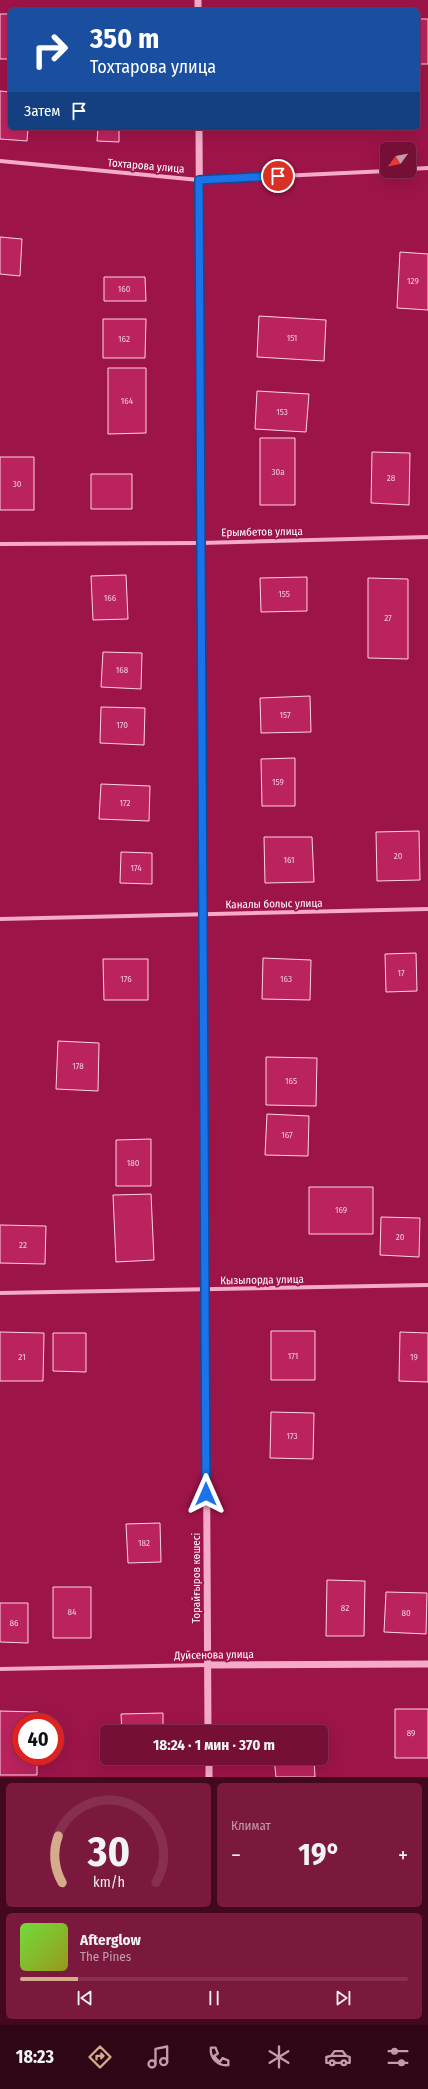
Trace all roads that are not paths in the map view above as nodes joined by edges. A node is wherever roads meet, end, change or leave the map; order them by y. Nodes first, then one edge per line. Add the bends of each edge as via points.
1 (199, 130) edge
2 (0, 161) edge
3 (428, 168) edge
4 (416, 169) edge
5 (380, 170) edge
6 (199, 180) junction
7 (428, 538) edge
8 (202, 543) junction
9 (0, 544) edge
10 (428, 909) edge
11 (204, 915) junction
12 (0, 919) edge
13 (428, 1285) edge
14 (206, 1291) junction
15 (0, 1294) edge
16 (428, 1664) edge
17 (207, 1665) junction
18 (0, 1669) edge
19 (208, 1725) edge
20 (209, 1765) edge
21 (209, 1777) edge

1 - 6 street, Торайғыров көшесі
2 - 6 street, Тохтарова улица
3 - 4 street
5 - 6 street, Тохтарова улица
6 - 8 street, Торайғыров көшесі
7 - 8 street, Ерымбетов улица
8 - 9 street, Ерымбетов улица
8 - 11 street, Торайғыров көшесі
10 - 11 street, Каналы болыс улица
11 - 12 street, Каналы болыс улица
11 - 14 street, Торайғыров көшесі
13 - 14 street, Кызылорда улица
14 - 15 street, Кызылорда улица
14 - 17 street, Торайғыров көшесі
16 - 17 street, Дуйсенова улица
17 - 18 street, Дуйсенова улица
17 - 19 street, Торайғыров көшесі
20 - 21 street

